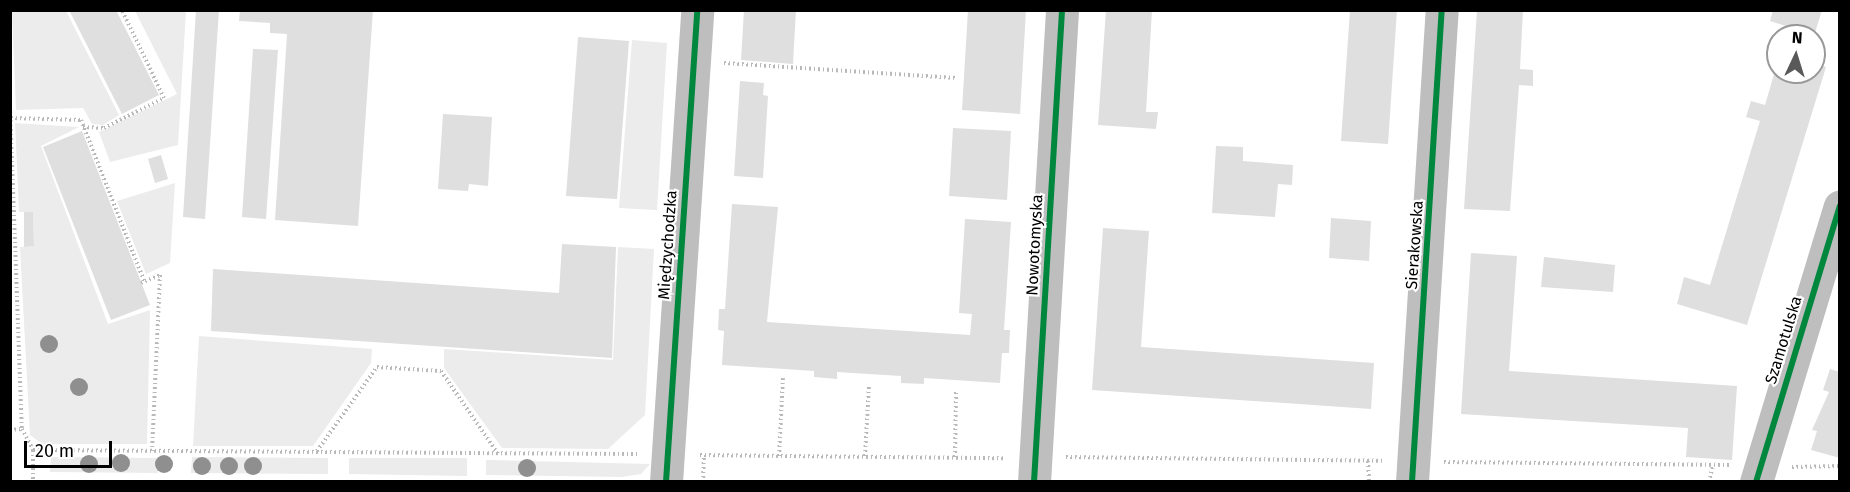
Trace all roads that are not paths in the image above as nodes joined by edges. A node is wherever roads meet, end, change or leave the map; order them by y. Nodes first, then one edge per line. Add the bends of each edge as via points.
1 (697, 10) edge
2 (1062, 10) edge
3 (1442, 10) edge
4 (1839, 206) edge
5 (667, 468) edge
6 (1035, 469) edge
7 (1412, 472) edge
8 (1758, 474) edge

1 - 5 street, Międzychodzka
2 - 6 street, Nowotomyska
3 - 7 street, Sierakowska
4 - 8 street, Szamotulska

